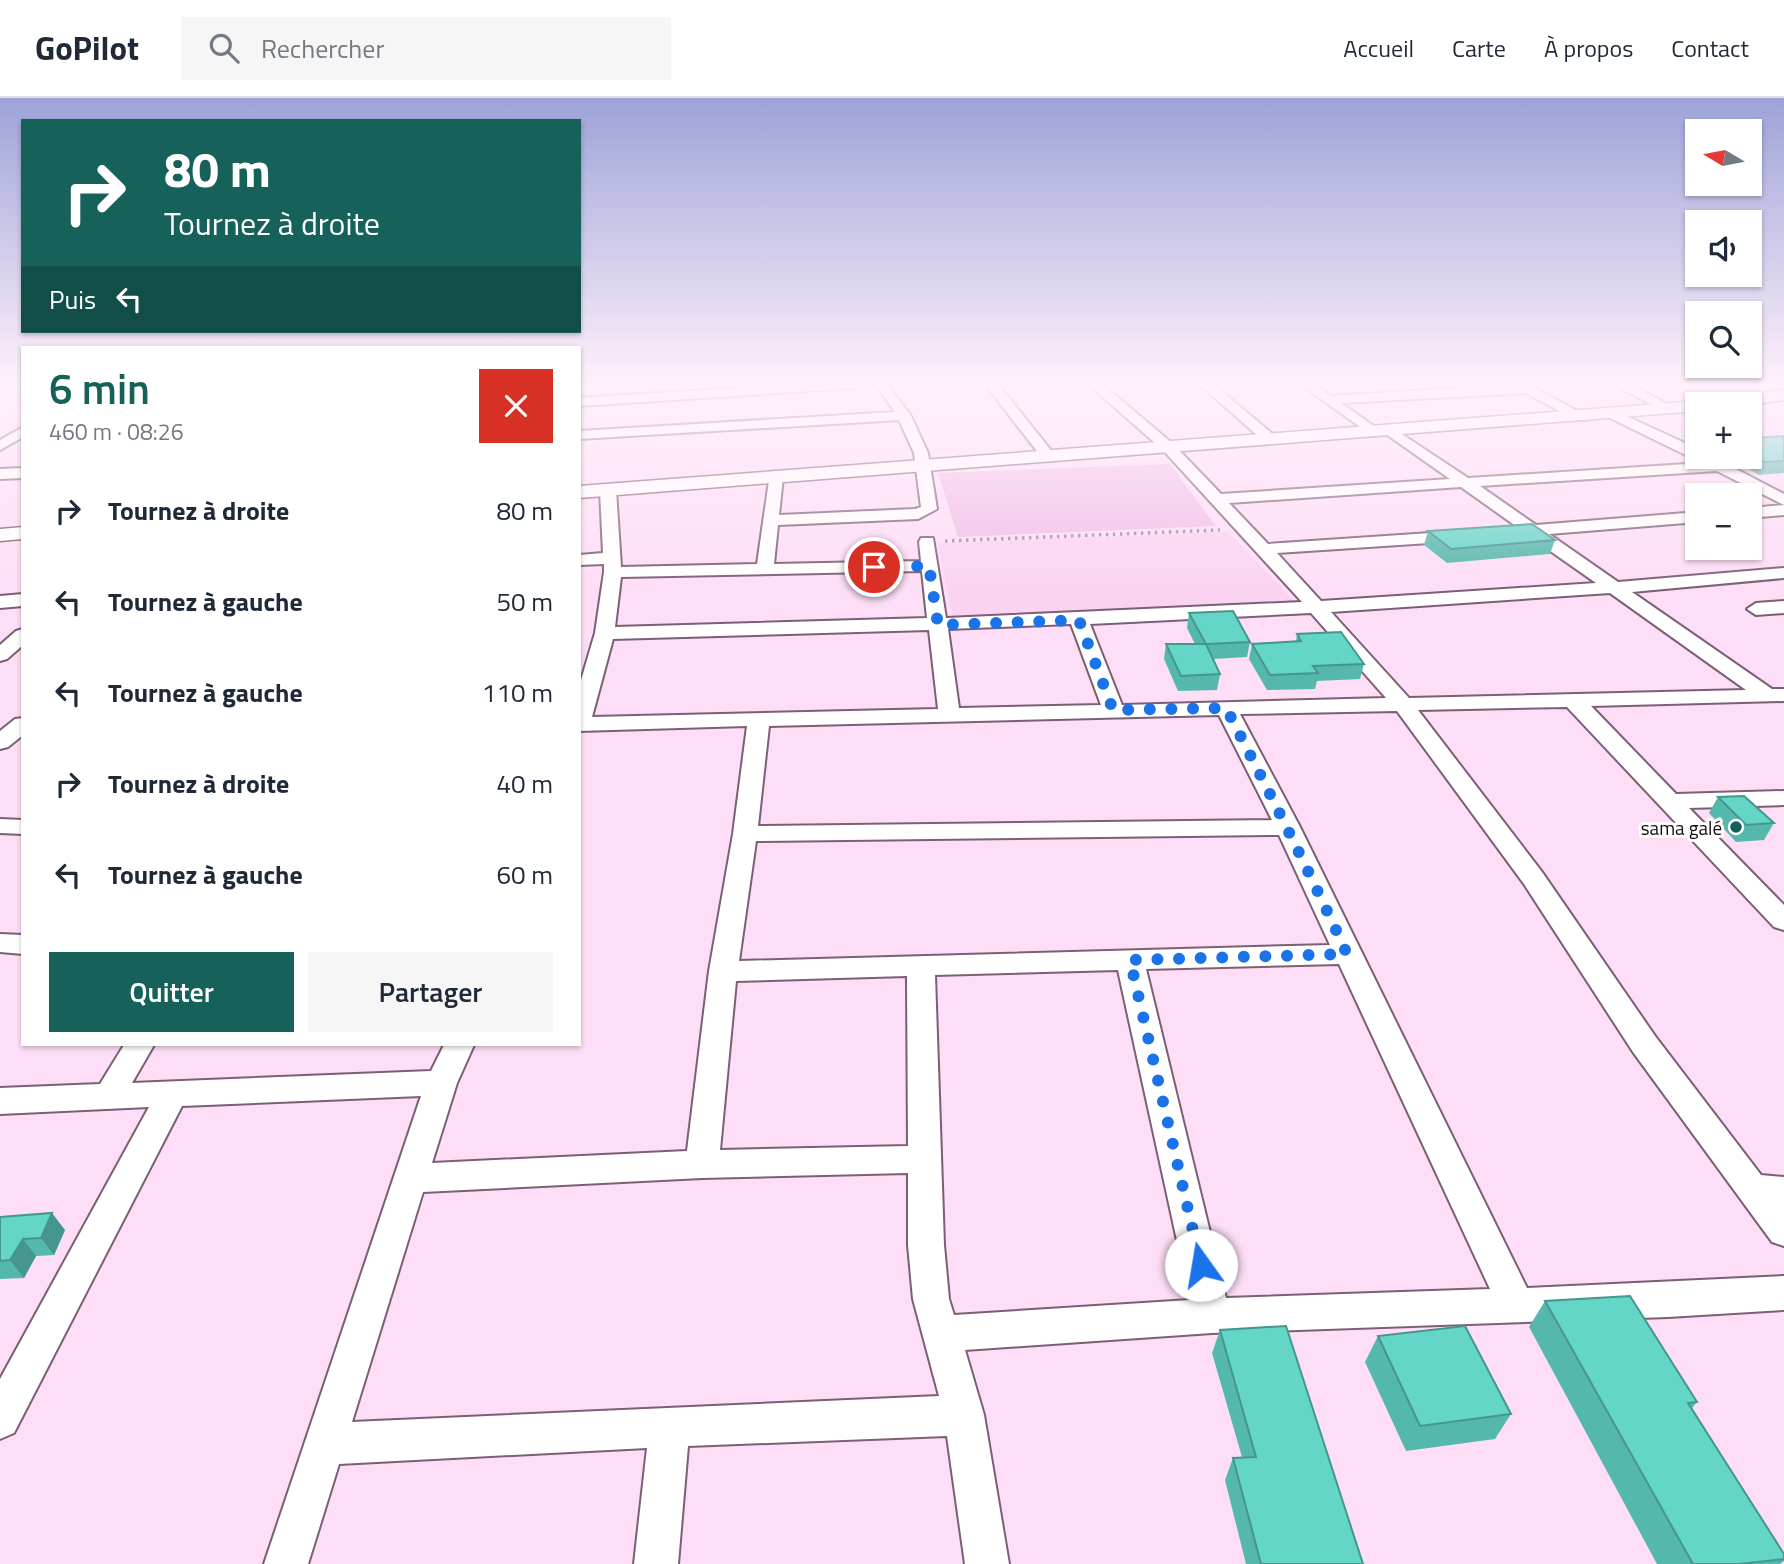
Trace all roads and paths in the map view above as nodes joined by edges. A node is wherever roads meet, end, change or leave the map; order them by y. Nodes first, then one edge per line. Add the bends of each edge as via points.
1 (919, 452) edge
2 (1045, 452) edge
3 (1095, 452) edge
4 (1172, 452) edge
5 (1416, 452) edge
6 (1048, 456) junction
7 (925, 466) junction
8 (1685, 468) edge
9 (1724, 469) edge
10 (21, 473) edge
11 (0, 474) edge
12 (775, 477) junction
13 (1463, 482) junction
14 (608, 490) junction
15 (581, 492) edge
16 (1217, 499) junction
17 (1784, 500) edge
18 (1784, 510) edge
19 (1762, 512) edge
20 (1685, 518) edge
21 (772, 520) junction
22 (1245, 529) junction
23 (1534, 531) junction
24 (1507, 533) edge
25 (1480, 534) edge
26 (930, 542) joint
27 (1264, 549) junction
28 (581, 560) edge
29 (612, 565) junction
30 (929, 566) junction
31 (765, 569) junction
32 (1784, 573) edge
33 (1618, 589) junction
34 (21, 600) edge
35 (0, 602) edge
36 (1784, 607) edge
37 (1318, 609) junction
38 (1756, 609) dead end
39 (1079, 620) junction
40 (938, 625) junction
41 (605, 633) junction
42 (21, 637) edge
43 (0, 655) edge
44 (1776, 695) edge
45 (1572, 699) junction
46 (1402, 703) junction
47 (1226, 708) junction
48 (1113, 710) junction
49 (949, 714) junction
50 (581, 717) edge
51 (759, 718) junction
52 (581, 724) edge
53 (1784, 797) edge
54 (1671, 801) junction
55 (0, 826) edge
56 (21, 827) edge
57 (1288, 827) junction
58 (745, 834) junction
59 (1780, 913) edge
60 (0, 943) edge
61 (21, 945) edge
62 (1347, 954) junction
63 (1130, 960) junction
64 (921, 966) junction
65 (723, 971) junction
66 (138, 1046) edge
67 (459, 1046) edge
68 (442, 1083) junction
69 (172, 1094) junction
70 (109, 1096) junction
71 (0, 1101) edge
72 (923, 1158) junction
73 (702, 1164) junction
74 (411, 1178) junction
75 (1768, 1190) edge
76 (1784, 1231) edge
77 (1784, 1293) edge
78 (1516, 1305) junction
79 (1212, 1316) junction
80 (940, 1334) junction
81 (964, 1415) junction
82 (0, 1419) edge
83 (670, 1427) junction
84 (326, 1444) junction
85 (286, 1564) edge
86 (656, 1564) edge
87 (987, 1564) edge

1 - 7 street
2 - 6 street
3 - 6 main road
4 - 16 street
5 - 13 street
6 - 7 main road
7 - 12 main road
7 - 21 street via 926,512
8 - 13 street
9 - 17 street
10 - 11 street
12 - 14 main road
12 - 21 street
13 - 16 street
13 - 23 street
14 - 15 main road
14 - 29 street
16 - 22 street
18 - 19 street
20 - 23 street
21 - 31 street
22 - 26 path
22 - 27 street
23 - 24 street
23 - 33 street
25 - 27 street
26 - 30 street
27 - 37 street
28 - 29 street
29 - 31 street
29 - 41 street
30 - 31 street
30 - 40 street
32 - 33 street
33 - 37 street
33 - 44 street
34 - 35 street
36 - 38 street
37 - 39 street
37 - 46 street
39 - 40 street
39 - 48 street
40 - 41 street
40 - 49 street
41 - 50 street
42 - 43 street
44 - 45 street
45 - 46 street
45 - 54 street
46 - 47 street
46 - 75 street via 1533,878 1644,1044
47 - 48 street
47 - 57 street
48 - 49 street
49 - 51 street
51 - 52 street
51 - 58 street
53 - 54 street
54 - 59 street
55 - 56 street
57 - 58 street
57 - 62 street
58 - 65 street
60 - 61 street
62 - 63 street
62 - 78 street
63 - 64 street
63 - 79 street
64 - 65 street
64 - 72 street
65 - 73 street
66 - 70 street
67 - 68 street
68 - 69 street
68 - 74 street
69 - 70 street
69 - 82 street
70 - 71 street
72 - 73 street
72 - 80 street via 931,1299
73 - 74 street
74 - 84 street
75 - 76 street
77 - 78 street
78 - 79 street
79 - 80 street
80 - 81 street
81 - 83 street
81 - 87 street
83 - 84 street
83 - 86 street
84 - 85 street

